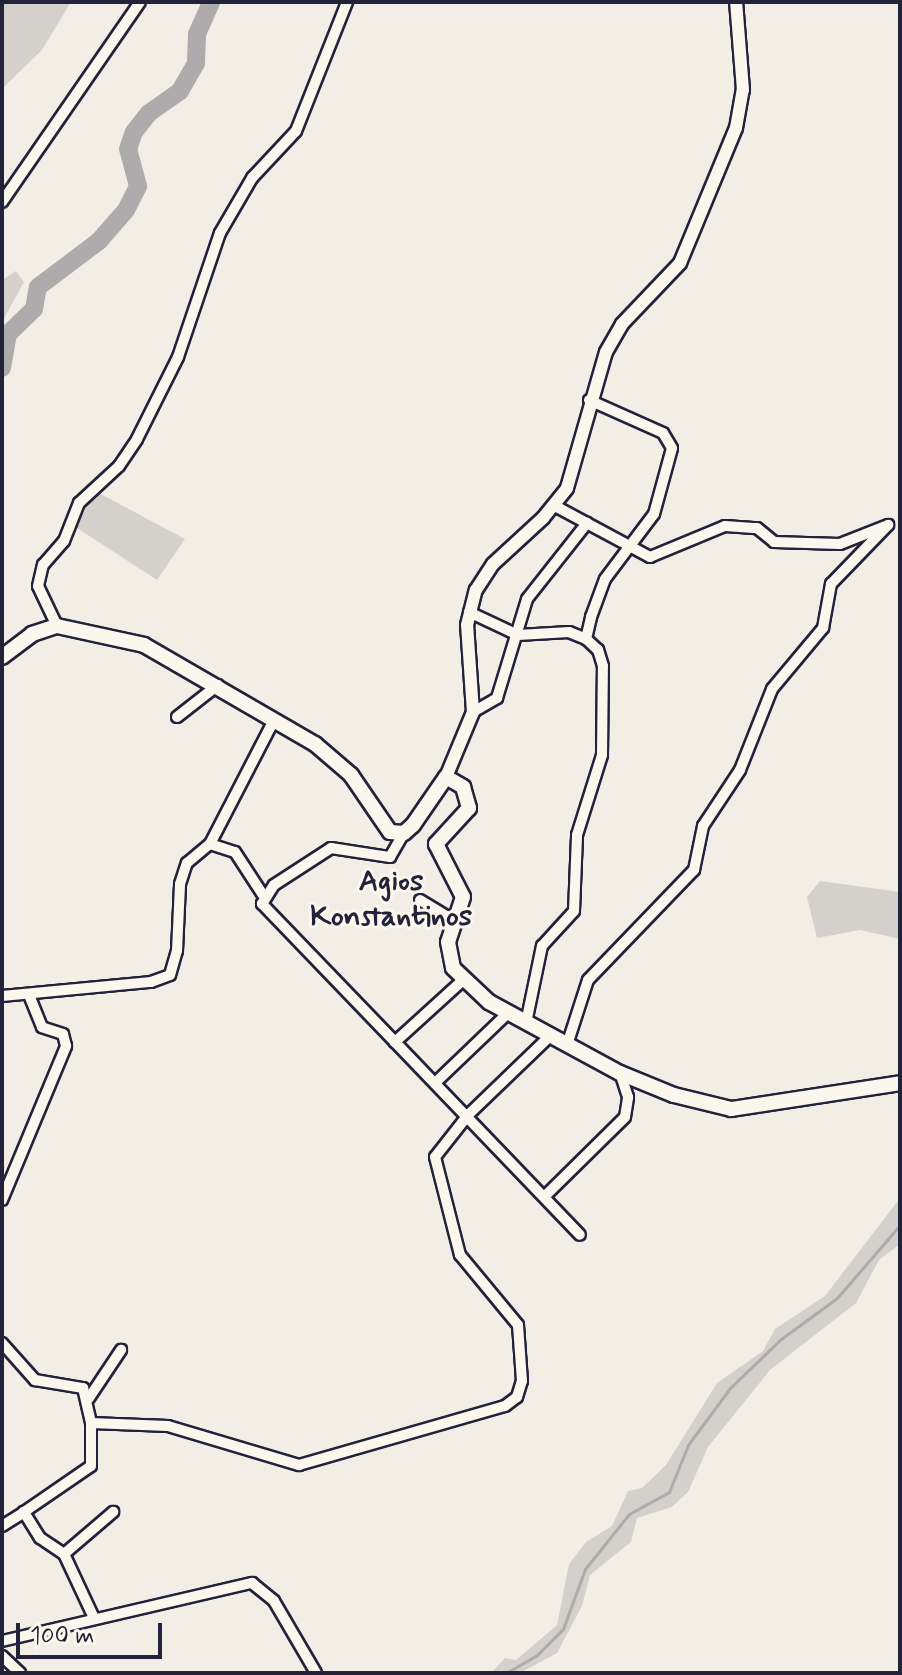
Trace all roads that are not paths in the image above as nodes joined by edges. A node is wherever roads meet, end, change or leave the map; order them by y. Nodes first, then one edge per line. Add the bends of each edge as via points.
1 (140, 2) edge
2 (347, 2) edge
3 (736, 2) edge
4 (2, 202) edge
5 (589, 400) junction
6 (555, 506) junction
7 (587, 523) junction
8 (629, 547) junction
9 (469, 612) junction
10 (57, 626) junction
11 (518, 635) junction
12 (586, 639) junction
13 (2, 657) edge
14 (218, 685) junction
15 (473, 712) junction
16 (177, 717) dead end
17 (274, 720) junction
18 (446, 777) junction
19 (404, 833) junction
20 (210, 844) junction
21 (263, 895) junction
22 (420, 900) dead end
23 (456, 922) junction
24 (462, 981) junction
25 (29, 995) junction
26 (2, 996) edge
27 (508, 1013) junction
28 (526, 1023) junction
29 (550, 1036) junction
30 (395, 1042) junction
31 (567, 1045) junction
32 (620, 1073) junction
33 (435, 1083) junction
34 (900, 1083) edge
35 (468, 1115) junction
36 (545, 1196) junction
37 (2, 1200) edge
38 (580, 1235) dead end
39 (2, 1343) edge
40 (121, 1350) dead end
41 (89, 1398) junction
42 (91, 1423) junction
43 (24, 1512) junction
44 (113, 1512) dead end
45 (2, 1526) edge
46 (64, 1554) junction
47 (94, 1618) junction
48 (2, 1641) edge
49 (2, 1656) edge
50 (20, 1673) edge
51 (316, 1673) edge

1 - 4 street
2 - 10 street via 296,131 252,178 220,233 178,357 137,439 119,466 79,503 64,541 43,565 38,586
3 - 5 street via 743,90 736,128 690,244 669,278 622,324
5 - 6 street via 578,461
5 - 8 street via 663,433 671,443 654,514
6 - 7 street
6 - 9 street via 485,574
7 - 8 street
7 - 11 street via 531,593
8 - 12 street via 601,588
8 - 31 street via 659,557 712,529 738,526 757,528 774,542 840,544 888,525 831,584 823,628 772,689 740,770 703,826 694,870 588,980
9 - 11 street
9 - 15 street
10 - 13 main road via 32,634
10 - 14 main road via 144,645
11 - 12 street via 569,632
11 - 15 street via 497,698
12 - 28 street via 598,650 603,666 602,755 577,835 574,911 542,946
14 - 16 street
14 - 17 main road
15 - 18 street
17 - 19 main road via 334,758 384,826
17 - 20 street
18 - 19 main road
18 - 23 main road via 463,787 470,800 464,815 436,844 439,858 462,888
19 - 21 street via 390,857 331,848
20 - 21 street via 235,852
20 - 25 street via 187,863 180,884 177,951 170,975 151,982
21 - 30 street via 266,910
22 - 23 street
23 - 24 main road via 447,952
24 - 27 main road
24 - 30 street
25 - 26 street
25 - 37 street via 42,1027 63,1034 66,1046
27 - 28 main road
27 - 33 street
28 - 29 main road
29 - 31 main road
29 - 35 street
30 - 33 street
31 - 32 main road
32 - 34 main road via 674,1095 731,1109
32 - 36 street via 628,1097 625,1117
33 - 35 street
35 - 36 street
35 - 42 street via 441,1144 435,1163 466,1266 518,1325 521,1391 510,1404 299,1465 168,1426
36 - 38 street
39 - 41 street via 13,1349 30,1377 77,1386
40 - 41 street
41 - 42 street
42 - 43 street via 91,1466
43 - 45 street
43 - 46 street via 40,1538
44 - 46 street
46 - 47 street
47 - 48 street
47 - 51 street via 252,1583 274,1601
49 - 50 street

